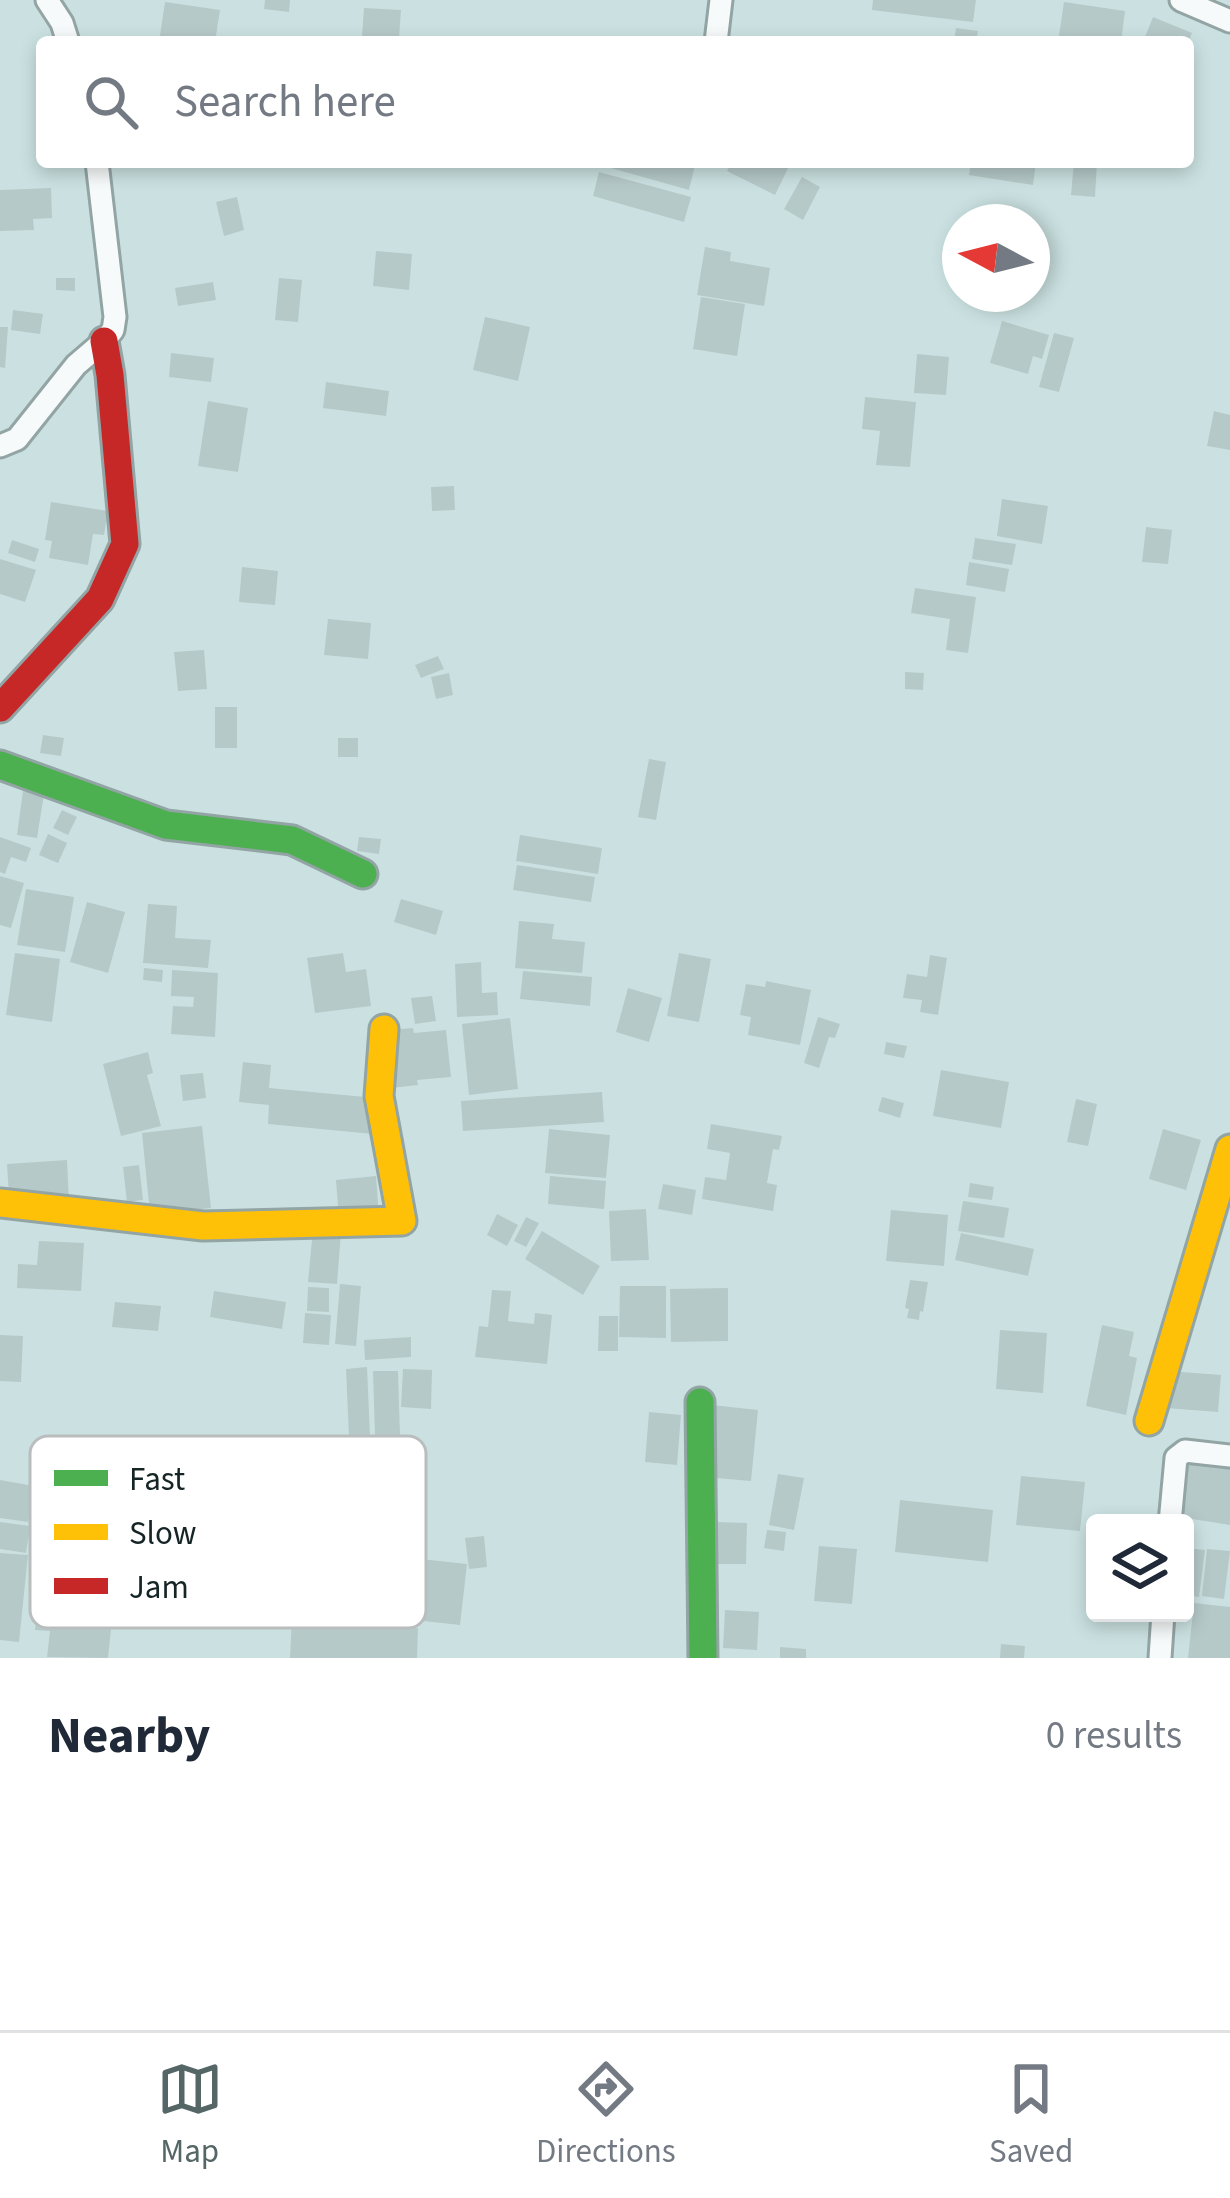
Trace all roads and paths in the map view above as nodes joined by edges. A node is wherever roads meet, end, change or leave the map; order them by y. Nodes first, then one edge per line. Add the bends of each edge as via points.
1 (47, 0) edge
2 (721, 0) edge
3 (1181, 0) edge
4 (1230, 21) edge
5 (66, 36) edge
6 (717, 36) edge
7 (98, 168) edge
8 (104, 341) junction
9 (0, 446) edge
10 (0, 708) edge
11 (0, 765) edge
12 (363, 874) dead end
13 (384, 1029) dead end
14 (1230, 1149) edge
15 (0, 1203) edge
16 (700, 1402) dead end
17 (1149, 1421) dead end
18 (1230, 1456) edge
19 (1171, 1514) edge
20 (1162, 1622) edge
21 (703, 1658) edge
22 (1160, 1658) edge

1 - 5 street
2 - 6 street
3 - 4 street
7 - 8 street via 115,317
8 - 9 street via 17,439
8 - 10 street via 124,544 100,599
11 - 12 street via 166,825 292,840
13 - 15 street via 379,1096 402,1221 203,1226
14 - 17 street
16 - 21 street
18 - 19 street via 1185,1451 1176,1458
20 - 22 street

